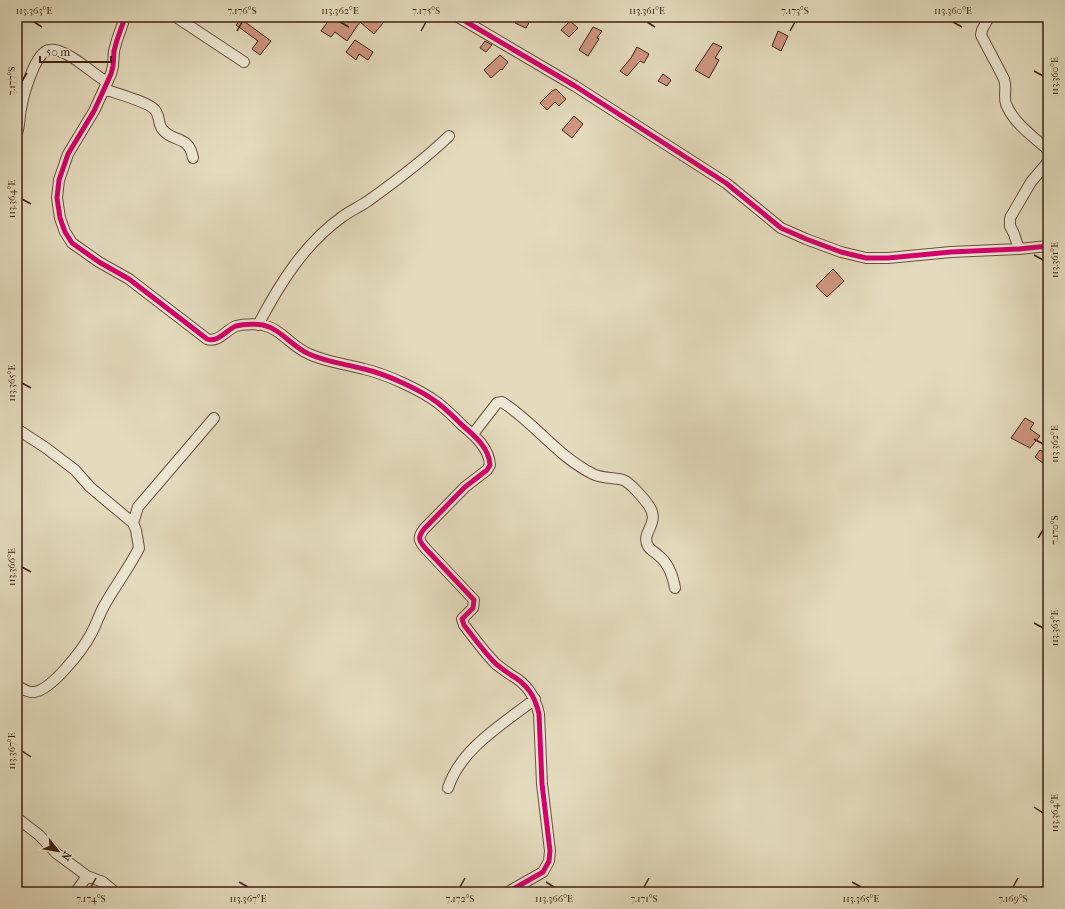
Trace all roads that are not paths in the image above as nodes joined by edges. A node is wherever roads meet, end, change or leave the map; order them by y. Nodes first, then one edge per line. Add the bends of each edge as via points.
1 (124, 17) edge
2 (176, 17) edge
3 (458, 17) edge
4 (989, 17) edge
5 (244, 62) dead end
6 (106, 85) junction
7 (17, 133) edge
8 (449, 136) dead end
9 (1048, 150) edge
10 (193, 158) dead end
11 (1048, 162) edge
12 (1048, 246) edge
13 (1019, 249) junction
14 (258, 325) junction
15 (214, 418) dead end
16 (17, 429) edge
17 (473, 434) junction
18 (133, 523) junction
19 (675, 588) dead end
20 (17, 686) edge
21 (535, 699) junction
22 (448, 788) dead end
23 (17, 818) edge
24 (87, 876) junction
25 (76, 892) edge
26 (115, 892) edge
27 (508, 892) edge

1 - 6 street
2 - 5 street
3 - 13 street via 575,86 686,157 788,231 842,252 866,258
4 - 9 street via 981,35 1004,78 1006,104 1019,124
6 - 7 street via 68,55 50,49 46,51 39,58 28,82
6 - 10 street via 155,110 162,130 186,143
6 - 14 street via 94,111 68,154 59,180 57,198 60,218 67,237 99,262 136,284 207,340 213,341 236,326
8 - 14 street via 428,156 386,188 342,217 313,244 299,259
11 - 13 street via 1031,182 1010,218 1010,226
12 - 13 street
14 - 17 street via 280,334 309,355 394,379 438,403
15 - 18 street via 138,507
16 - 18 street via 75,470 90,487
17 - 19 street via 497,403 502,402 572,461 600,477 628,483 653,513 654,518 646,542 663,560
17 - 21 street via 484,448 489,468 465,487 424,529 419,540 474,600 473,608 462,619 464,625 493,661 502,670 521,681
18 - 20 street via 139,548 80,651 51,683 41,690 31,693
21 - 22 street via 474,748 451,779
21 - 27 street via 539,714 549,861 543,872
23 - 24 street via 39,835 56,853
24 - 25 street
24 - 26 street via 103,882

